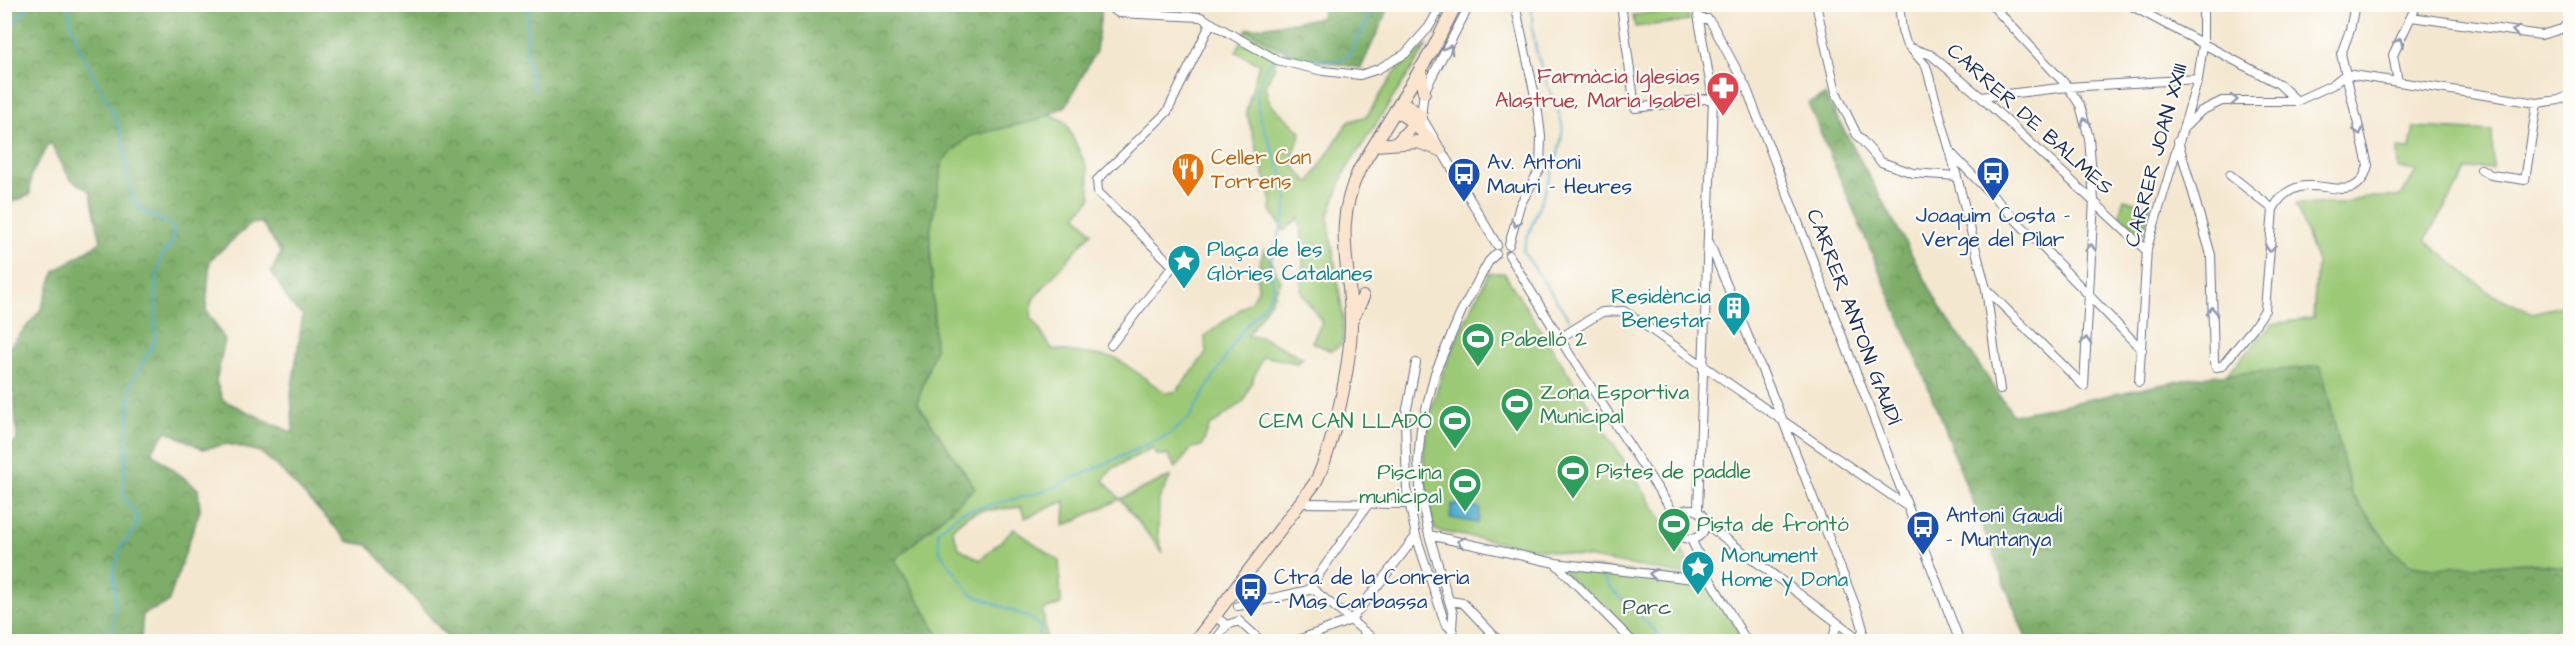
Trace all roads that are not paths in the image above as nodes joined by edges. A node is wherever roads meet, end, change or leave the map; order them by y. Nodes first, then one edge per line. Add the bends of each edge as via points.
1 (1104, 4) edge
2 (1442, 4) edge
3 (1456, 4) edge
4 (1470, 4) edge
5 (1515, 4) edge
6 (1621, 4) edge
7 (1696, 4) edge
8 (1816, 4) edge
9 (1899, 4) edge
10 (1990, 4) edge
11 (2128, 4) edge
12 (2204, 4) edge
13 (2355, 4) edge
14 (2417, 4) edge
15 (2411, 17) junction
16 (1699, 19) junction
17 (2571, 21) edge
18 (1211, 23) junction
19 (2203, 45) junction
20 (1910, 48) junction
21 (1420, 69) junction
22 (2346, 74) junction
23 (2198, 79) junction
24 (2398, 82) junction
25 (2068, 87) junction
26 (1424, 92) junction
27 (2571, 95) edge
28 (1981, 97) junction
29 (1713, 98) junction
30 (2297, 101) junction
31 (2537, 103) junction
32 (1399, 105) junction
33 (1418, 120) junction
34 (2185, 127) junction
35 (2178, 141) junction
36 (1398, 142) junction
37 (1375, 145) junction
38 (1440, 150) junction
39 (1951, 154) junction
40 (2481, 169) dead end
41 (2229, 175) dead end
42 (1956, 176) junction
43 (2094, 200) junction
44 (2272, 209) junction
45 (1708, 239) junction
46 (1497, 244) junction
47 (1509, 245) junction
48 (2147, 251) junction
49 (1496, 254) junction
50 (1509, 255) junction
51 (1986, 289) junction
52 (2088, 296) junction
53 (1363, 297) dead end
54 (1351, 321) junction
55 (1560, 338) junction
56 (1111, 345) dead end
57 (2142, 350) junction
58 (1416, 363) dead end
59 (1704, 366) junction
60 (2139, 382) dead end
61 (2000, 390) dead end
62 (1783, 421) junction
63 (1299, 503) junction
64 (1369, 503) junction
65 (1410, 504) junction
66 (1907, 506) junction
67 (1698, 509) junction
68 (1677, 518) junction
69 (1706, 524) junction
70 (1429, 535) junction
71 (1416, 536) junction
72 (1690, 539) junction
73 (1555, 563) junction
74 (1711, 581) junction
75 (1308, 590) junction
76 (1229, 595) junction
77 (1450, 601) junction
78 (1238, 606) junction
79 (1214, 616) junction
80 (1351, 620) junction
81 (1239, 621) junction
82 (1837, 623) junction
83 (1227, 624) junction
84 (1452, 631) junction
85 (1861, 640) edge
86 (1195, 642) edge
87 (1214, 642) edge
88 (1262, 642) edge
89 (1293, 642) edge
90 (1377, 642) edge
91 (1451, 642) edge
92 (1500, 642) edge
93 (1633, 642) edge
94 (1747, 642) edge
95 (1832, 642) edge
96 (1960, 642) edge

1 - 18 street via 1119,13 1201,17
2 - 18 street via 1424,35 1405,54 1366,73 1353,75 1274,58
3 - 21 street
26 -> 4 street
5 -> 47 street via 1537,105 1540,169 1520,205
6 - 29 street via 1635,108
7 - 16 street
8 - 42 street via 1836,92 1857,135 1881,162 1913,173
9 - 20 street via 1902,30
10 - 25 street
11 - 19 street
12 - 19 street, CARRER JOAN XXIII
13 - 22 street via 2341,54
14 - 15 street
17 -> 15 street via 2562,29 2541,35
24 -> 15 street via 2394,55
16 - 29 street
16 - 66 street, CARRER ANTONI GAUDÍ via 1708,19 1712,24 1746,87
18 - 56 street via 1167,112 1096,184 1098,192 1173,266
19 - 23 street, CARRER JOAN XXIII
19 - 30 street via 2279,84
20 - 28 street, CARRER DE BALMES via 1931,55
20 - 39 street via 1926,66
21 - 26 street
21 - 32 street
22 - 24 street
22 - 30 street
22 -> 44 street via 2368,165 2365,178 2350,189 2299,185 2280,196
23 - 25 street
23 - 34 street, CARRER JOAN XXIII
24 - 31 street
25 - 28 street
43 -> 25 street via 2089,138 2080,105
26 - 33 street
27 - 31 street
28 - 43 street, CARRER DE BALMES
29 - 45 street
34 -> 30 street via 2201,111 2222,101
31 - 40 street via 2525,180 2491,175
32 - 33 street
32 - 37 street
33 - 36 street
33 - 38 street
34 - 35 street, CARRER JOAN XXIII
44 -> 35 street via 2265,310 2222,366 2216,367 2211,255
35 - 48 street, CARRER JOAN XXIII
36 - 37 street
36 - 38 street via 1419,142
37 - 54 street via 1350,189 1345,212
38 - 46 street
39 - 42 street
39 - 52 street
41 - 44 street
42 - 51 street
43 - 48 street, CARRER DE BALMES
52 -> 43 street
45 - 59 street
45 - 62 street
46 - 47 street
46 - 49 street
47 - 50 street
48 - 57 street, CARRER JOAN XXIII
49 - 50 street via 1502,258
49 - 70 street via 1457,321 1435,373 1422,429 1419,471
50 - 55 street
51 -> 52 street via 2084,386
51 - 61 street
52 - 57 street
53 - 54 street
54 - 63 street via 1350,348 1326,456 1315,483
55 - 59 street via 1602,312 1624,311
55 - 68 street
57 - 60 street, CARRER JOAN XXIII
58 - 65 street via 1405,419
59 - 62 street
59 - 67 street
62 - 66 street
62 - 85 street via 1862,624
63 - 64 street
63 - 76 street
64 - 65 street
64 - 75 street
65 - 71 street
66 - 96 street, CARRER ANTONI GAUDÍ
67 - 68 street via 1687,509
67 - 69 street
68 - 72 street via 1677,532
69 - 72 street via 1701,535
69 - 82 street
73 -> 70 street
70 - 77 street
71 - 80 street
71 - 84 street via 1444,623
72 - 74 street
74 -> 73 street
73 - 93 street
74 - 94 street
75 - 78 street
75 - 80 street via 1313,589
76 - 78 street
76 - 79 street
77 - 84 street
77 - 92 street via 1463,603
78 - 81 street via 1242,615
79 - 83 street
79 - 86 street
80 - 89 street
80 - 90 street
81 - 83 street
81 - 88 street
82 - 85 street
82 - 95 street
83 - 87 street
84 - 91 street

